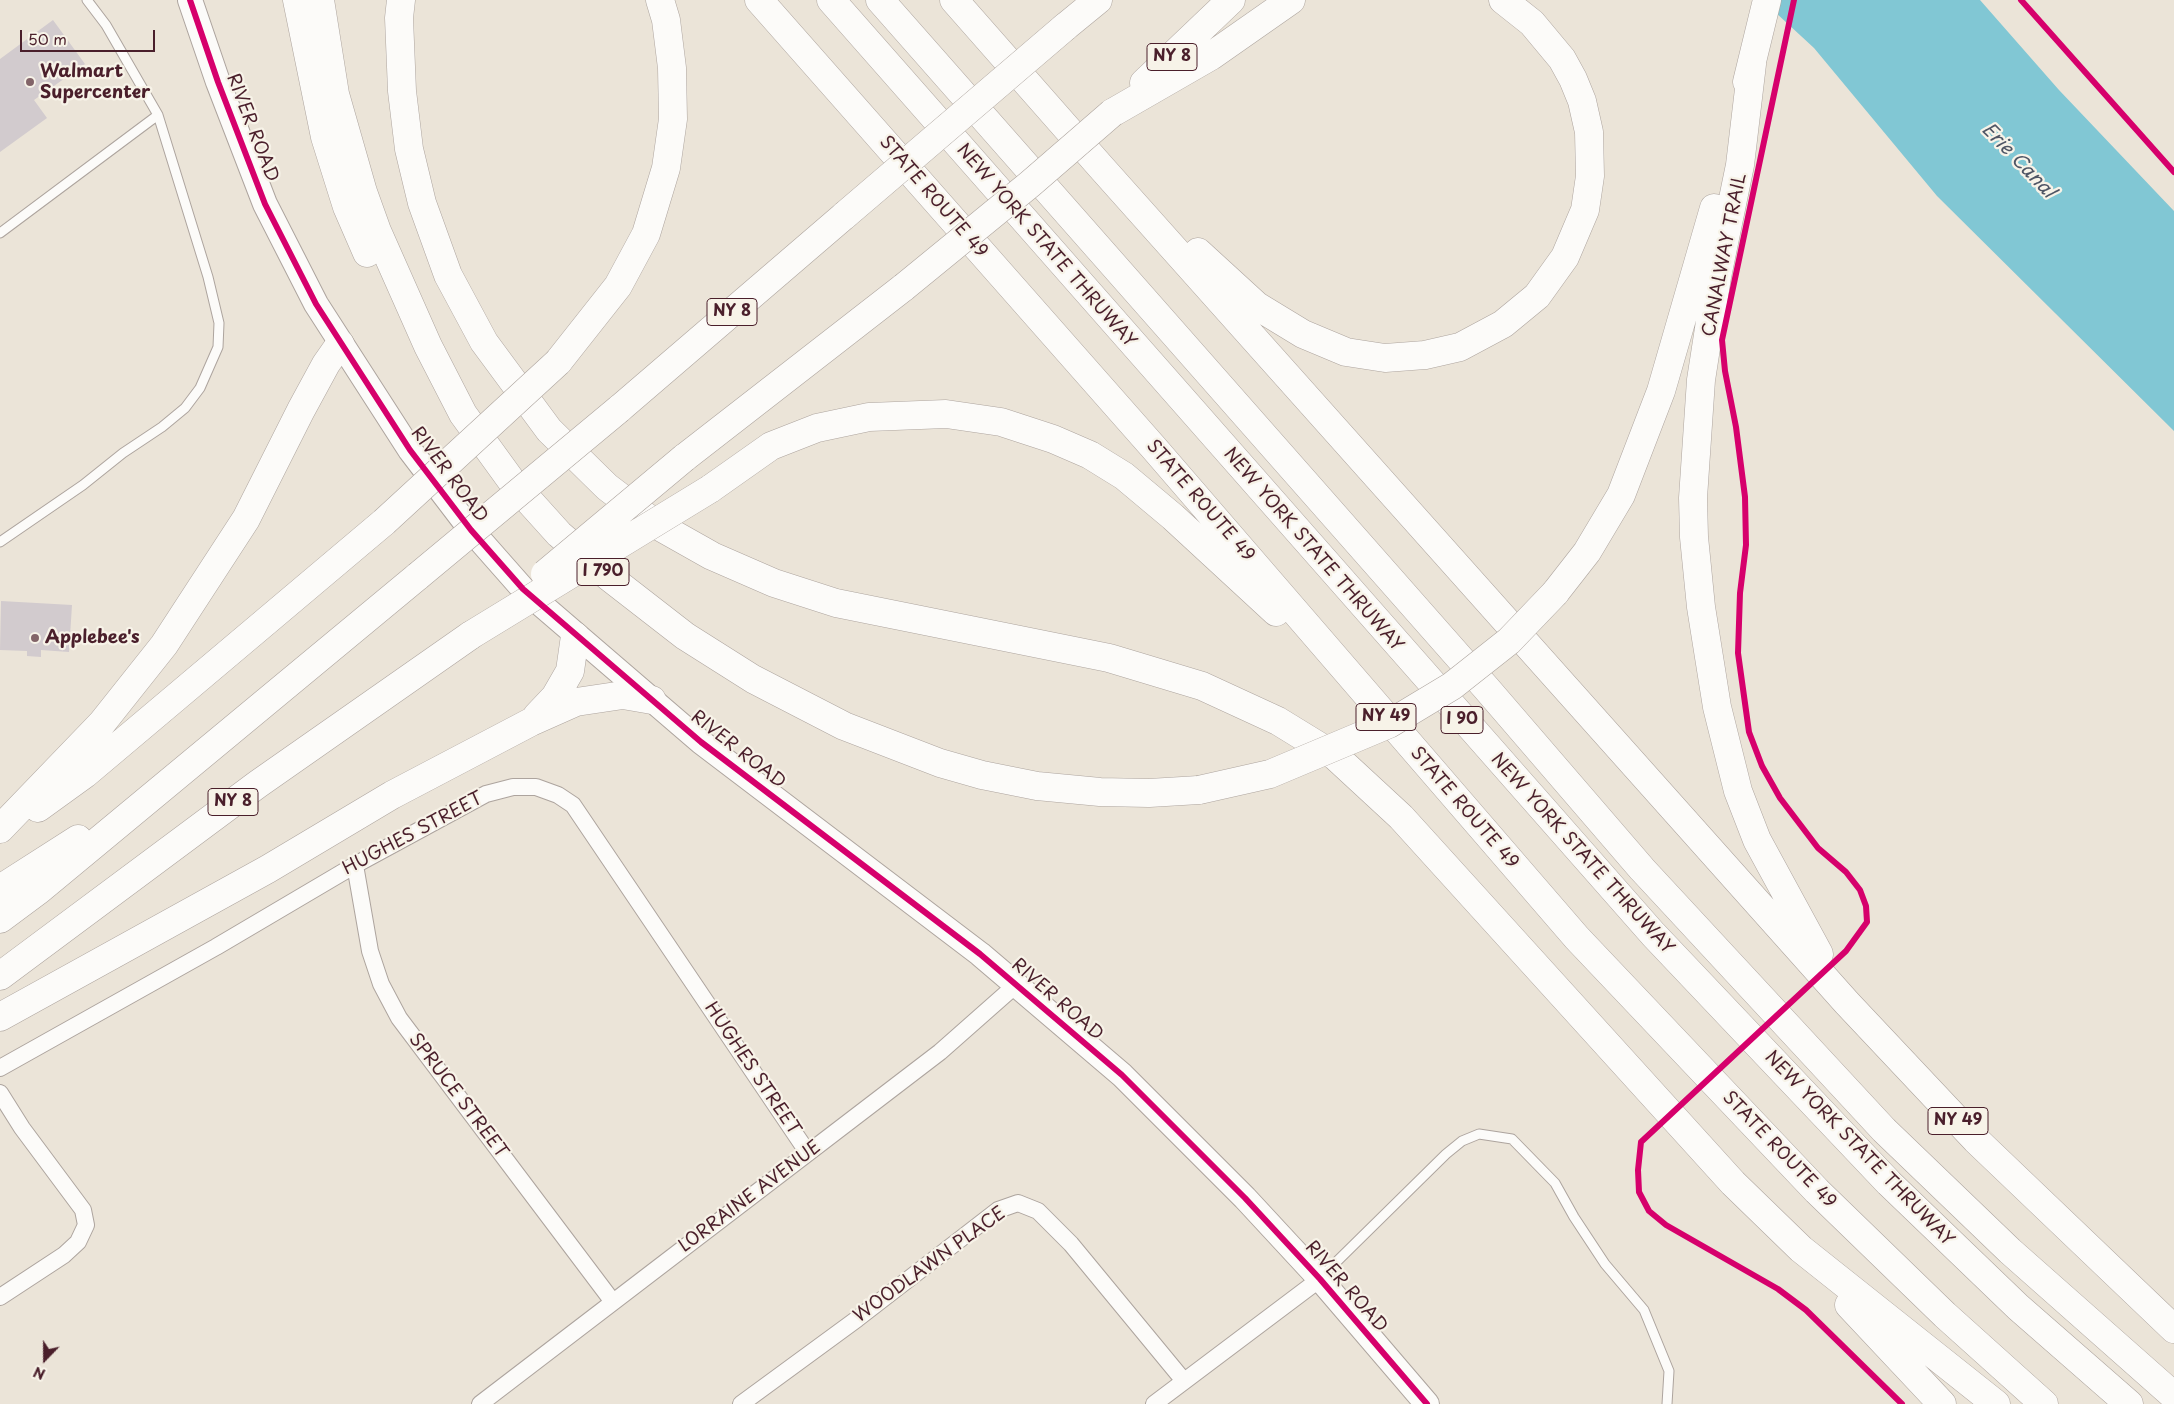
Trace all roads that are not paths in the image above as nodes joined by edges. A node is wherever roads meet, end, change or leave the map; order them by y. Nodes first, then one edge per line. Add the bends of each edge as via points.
1 (87, 0) edge
2 (190, 0) edge
3 (297, 0) edge
4 (320, 0) edge
5 (401, 0) edge
6 (660, 0) edge
7 (759, 0) edge
8 (831, 0) edge
9 (880, 0) edge
10 (954, 0) edge
11 (1089, 0) edge
12 (1098, 0) edge
13 (1231, 0) edge
14 (1291, 0) edge
15 (1503, 0) edge
16 (1767, 0) edge
17 (1065, 27) junction
18 (1752, 64) junction
19 (1112, 113) junction
20 (158, 115) junction
21 (1100, 166) junction
22 (0, 233) edge
23 (340, 344) junction
24 (463, 414) junction
25 (0, 542) edge
26 (471, 635) junction
27 (575, 636) junction
28 (1362, 689) junction
29 (652, 700) junction
30 (531, 722) junction
31 (158, 790) junction
32 (0, 829) edge
33 (0, 836) edge
34 (355, 865) junction
35 (0, 889) edge
36 (0, 919) edge
37 (0, 976) edge
38 (1017, 984) junction
39 (1847, 1003) junction
40 (0, 1017) edge
41 (0, 1068) edge
42 (0, 1093) edge
43 (808, 1153) junction
44 (2075, 1235) junction
45 (1801, 1249) junction
46 (1320, 1278) junction
47 (0, 1297) edge
48 (613, 1302) junction
49 (2174, 1307) edge
50 (2174, 1329) edge
51 (1184, 1381) junction
52 (2174, 1396) edge
53 (480, 1404) edge
54 (741, 1404) edge
55 (1154, 1404) edge
56 (1427, 1404) edge
57 (1666, 1404) edge
58 (1942, 1404) edge
59 (1996, 1404) edge
60 (2044, 1404) edge
61 (2129, 1404) edge

1 - 20 lane via 106,25
2 - 23 main road, RIVER ROAD via 265,204
3 - 24 highway via 325,137 347,207 378,280
4 - 24 highway, I 790 via 335,94 363,192 428,346
5 - 45 highway via 402,91 409,150 422,203 448,275 484,342 549,430 607,487 657,525 712,556 774,584 836,603 1109,658 1202,686 1278,721 1335,756 1401,817 1733,1182
6 - 33 highway, bridge via 672,68 673,119 666,168 646,234 618,286 558,362 384,522 85,774
7 - 28 highway, STATE ROUTE 49 / NY 49
8 - 61 highway, NEW YORK STATE THRUWAY / I 90 via 1653,934 1889,1183 2018,1307
9 - 52 highway, NEW YORK STATE THRUWAY / I 90 via 1642,869 1884,1130 2010,1251
10 - 21 highway, NY 49
11 - 17 highway
12 - 17 highway, NY 8
13 - 19 highway, NY 8
14 - 19 highway via 1211,56
15 - 21 highway via 1532,24 1562,59 1573,78 1589,132 1590,176 1585,210 1565,256 1537,296 1503,324 1460,347 1425,355 1385,358 1346,352 1303,334 1257,306
16 - 18 highway, I 790
17 - 31 highway, NY 8, bridge via 619,409
18 - 24 highway, I 790, bridge via 1710,225 1661,391 1621,495 1588,552 1555,594 1509,641 1452,686 1389,724 1270,774 1199,790 1149,793 1037,786 940,763 844,726 761,684 685,636 609,577 559,534 513,483
18 - 39 highway via 1740,165 1701,380 1693,498 1701,607 1717,707 1738,791 1757,840
19 - 26 highway, NY 8, bridge via 904,287 684,458
20 - 22 lane
20 - 25 lane via 208,277 219,323 218,347 200,388 185,408 162,428
21 - 39 highway, NY 49
23 - 27 main road, RIVER ROAD via 410,450 471,530 523,589
23 - 32 highway via 318,379 246,519 164,645 102,723
26 - 28 highway, bridge via 710,489 771,446 818,428 852,421 946,414 1010,425 1068,445 1124,476
26 - 37 highway, NY 8 via 258,784
27 - 29 main road, RIVER ROAD
27 - 30 highway via 570,671 555,697
28 - 60 highway, STATE ROUTE 49 / NY 49 via 1577,938 1817,1191 1945,1315
29 - 30 highway via 623,695 576,702
29 - 38 main road, RIVER ROAD via 701,742
30 - 40 highway via 392,795 268,869
31 - 35 highway
31 - 36 highway, NY 8
34 - 41 street, HUGHES STREET
34 - 43 street, HUGHES STREET via 486,794 513,787 536,787 558,794 573,805
34 - 48 street, SPRUCE STREET via 370,951 381,984 399,1018
38 - 43 street, LORRAINE AVENUE via 940,1052
38 - 46 main road, RIVER ROAD via 1122,1075
39 - 44 highway, NY 49 via 1976,1140
42 - 47 street via 83,1210 86,1225 78,1242 64,1256
43 - 48 street, LORRAINE AVENUE
44 - 49 highway
44 - 50 highway, NY 49
45 - 58 highway via 1829,1284
45 - 59 highway
46 - 51 street
46 - 56 main road, RIVER ROAD
46 - 57 lane via 1462,1141 1479,1134 1512,1139 1555,1183 1605,1264 1644,1310 1668,1371
48 - 53 street, LORRAINE AVENUE
51 - 54 street, WOODLAWN PLACE via 1072,1244 1038,1211 1018,1203 998,1210
51 - 55 street

